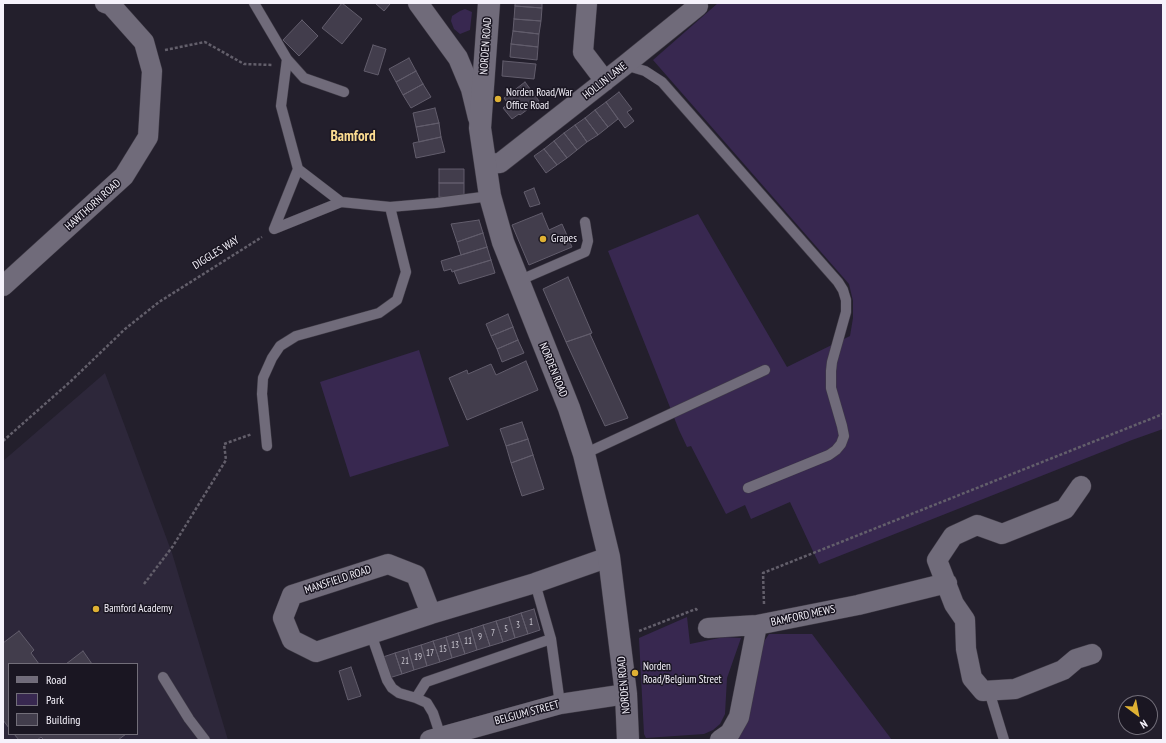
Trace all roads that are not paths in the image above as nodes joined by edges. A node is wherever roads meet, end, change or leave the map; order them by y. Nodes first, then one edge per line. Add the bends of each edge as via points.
1 (105, 3) edge
2 (254, 3) edge
3 (418, 3) edge
4 (490, 3) edge
5 (587, 3) edge
6 (699, 4) edge
7 (287, 62) junction
8 (625, 66) junction
9 (605, 81) junction
10 (344, 92) dead end
11 (480, 128) junction
12 (485, 164) junction
13 (298, 169) junction
14 (490, 196) junction
15 (341, 202) junction
16 (390, 207) junction
17 (585, 222) dead end
18 (518, 281) junction
19 (3, 286) edge
20 (765, 370) dead end
21 (267, 446) dead end
22 (584, 454) junction
23 (1081, 486) dead end
24 (748, 488) dead end
25 (609, 557) junction
26 (535, 583) junction
27 (946, 583) junction
28 (431, 614) junction
29 (761, 624) junction
30 (708, 628) road end
31 (371, 634) junction
32 (551, 639) junction
33 (1092, 654) dead end
34 (163, 677) dead end
35 (989, 691) junction
36 (626, 694) junction
37 (416, 698) junction
38 (560, 704) junction
39 (436, 739) edge
40 (205, 740) edge
41 (628, 740) edge
42 (720, 740) edge
43 (1004, 740) edge

1 - 19 street, HAWTHORN ROAD via 111,5 144,42 152,71 148,137 124,176
2 - 7 lane
3 - 11 street via 458,58 471,89
4 - 11 street, NORDEN ROAD
5 - 9 street via 583,52
6 - 8 street, HOLLIN LANE
7 - 10 lane via 304,78
7 - 13 lane via 281,106
8 - 9 street, HOLLIN LANE
8 - 24 lane via 645,70 662,82 838,282 846,300 846,312 831,371 831,388 844,436 841,444 829,455
9 - 12 street, HOLLIN LANE via 500,164
11 - 12 street, NORDEN ROAD
12 - 14 street, NORDEN ROAD
13 - 15 lane
13 - 15 lane via 274,229
14 - 16 lane
14 - 18 street, NORDEN ROAD via 503,242
15 - 16 lane
16 - 21 lane via 406,272 397,300 379,312 296,336 280,346 263,378
17 - 18 lane via 588,241 585,252
18 - 22 street, NORDEN ROAD via 569,408
20 - 22 lane
22 - 25 street, NORDEN ROAD
23 - 27 street via 1065,509 1002,534 977,525 953,536 937,560
25 - 26 street, MANSFIELD ROAD
25 - 36 street, NORDEN ROAD
26 - 28 street, MANSFIELD ROAD
26 - 32 lane
27 - 29 street, BAMFORD MEWS via 858,605
27 - 35 street via 954,604 965,620 966,649 972,678 983,692
28 - 31 street, MANSFIELD ROAD
28 - 31 street, MANSFIELD ROAD via 416,575 388,564 292,595 282,618 292,640 316,652
29 - 30 street
29 - 42 street, BAMFORD MEWS via 739,717 730,733
31 - 37 lane via 392,688
32 - 37 lane via 426,682
32 - 38 lane
33 - 35 street via 1076,659 1063,670 1015,689
34 - 40 lane
35 - 43 lane
36 - 38 street, BELGIUM STREET
36 - 41 street, NORDEN ROAD
37 - 39 lane via 427,703 433,713
38 - 39 street, BELGIUM STREET

